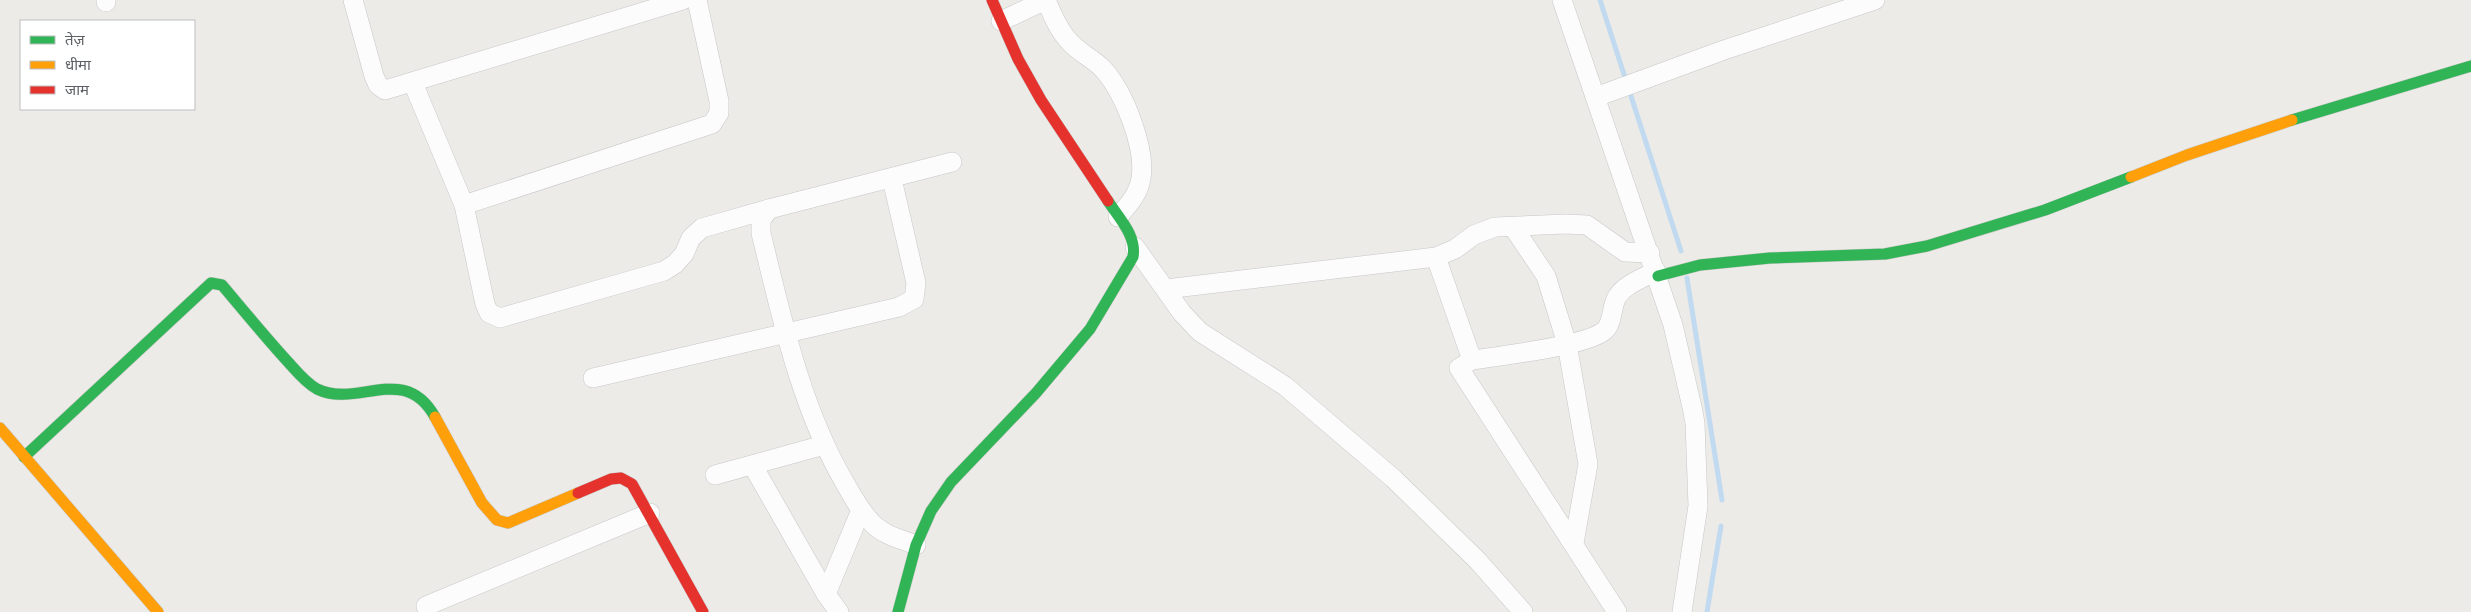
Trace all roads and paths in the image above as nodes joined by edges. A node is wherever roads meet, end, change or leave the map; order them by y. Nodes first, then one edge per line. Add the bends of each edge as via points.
1 (352, 0) edge
2 (684, 0) edge
3 (697, 0) edge
4 (992, 0) edge
5 (1046, 0) edge
6 (1562, 0) edge
7 (1875, 0) edge
8 (1001, 20) junction
9 (2471, 66) edge
10 (413, 83) junction
11 (1596, 96) junction
12 (952, 162) dead end
13 (892, 178) junction
14 (464, 205) junction
15 (769, 210) junction
16 (1118, 217) junction
17 (1512, 227) junction
18 (1135, 247) junction
19 (1436, 257) junction
20 (1655, 267) junction
21 (1166, 289) junction
22 (786, 334) junction
23 (1567, 344) junction
24 (1472, 360) junction
25 (593, 378) dead end
26 (0, 428) edge
27 (824, 446) junction
28 (24, 457) junction
29 (753, 466) junction
30 (715, 475) dead end
31 (861, 510) junction
32 (650, 513) junction
33 (1574, 543) junction
34 (916, 545) junction
35 (826, 594) junction
36 (426, 606) dead end
37 (695, 610) edge
38 (155, 611) edge
39 (839, 612) edge
40 (898, 612) edge
41 (1523, 612) edge
42 (1617, 612) edge
43 (1682, 612) edge

1 - 10 street via 378,85 385,90
2 - 10 street
3 - 14 street via 719,101 719,113 712,124
4 - 8 street
5 - 8 street
5 - 16 street via 1068,41 1097,63 1111,79 1131,118 1141,163 1141,179 1136,195
6 - 11 street
7 - 11 street
8 - 16 street via 1041,100
9 - 20 street via 2285,122 2187,155 2045,210 1927,246 1885,254
10 - 14 street
11 - 20 street
12 - 13 street
13 - 15 street
13 - 22 street via 916,283 914,299 899,307
14 - 15 street via 485,304 489,313 500,318 664,271 684,254 690,238 702,228
15 - 22 street via 761,220 761,234
16 - 18 street
17 - 19 street via 1495,227 1481,232
17 - 20 street via 1588,225 1625,252
17 - 23 street via 1546,276
18 - 21 street
18 - 34 street via 1133,257 1090,329 1036,393 952,482 931,511
19 - 21 street
19 - 24 street
20 - 23 street via 1620,293 1604,331
20 - 43 street via 1673,325 1694,423 1698,506
21 - 41 street via 1200,332 1285,386 1394,479 1478,561
22 - 25 street
22 - 27 street
23 - 24 street
23 - 33 street via 1588,464
24 - 33 street via 1459,368
26 - 28 street
27 - 29 street
27 - 31 street
28 - 32 street via 212,283 222,285 300,374 318,389 330,392 399,391 413,393 422,399 482,503 497,520 508,523 611,479 621,478 632,484
28 - 38 street
29 - 30 street
29 - 35 street
31 - 34 street via 885,533
31 - 35 street
32 - 36 street
32 - 37 street
33 - 42 street
34 - 40 street
35 - 39 street

